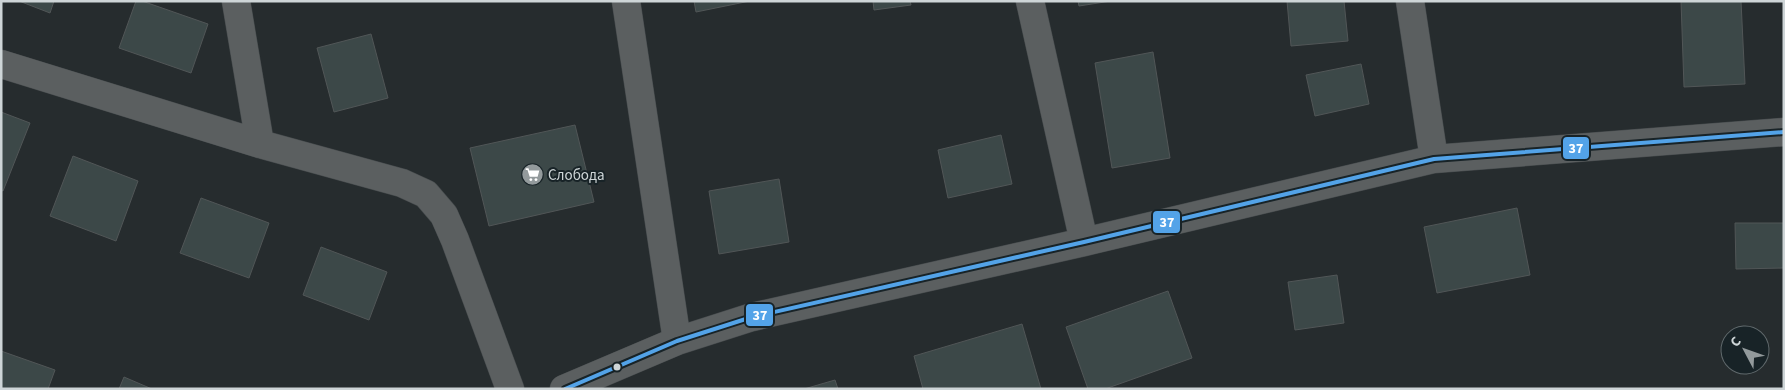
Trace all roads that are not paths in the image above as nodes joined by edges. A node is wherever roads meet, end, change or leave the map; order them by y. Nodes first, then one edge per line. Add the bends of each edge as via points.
1 (236, 1) edge
2 (626, 1) edge
3 (1030, 1) edge
4 (1410, 1) edge
5 (1, 64) edge
6 (1784, 132) edge
7 (260, 144) junction
8 (1434, 158) junction
9 (1084, 242) junction
10 (677, 341) junction
11 (510, 389) edge
12 (564, 389) edge

1 - 7 street
2 - 10 street
3 - 9 street
4 - 8 street
5 - 7 street
6 - 8 street
7 - 11 street via 402,183 426,194 444,214
8 - 9 street
9 - 10 street via 752,317
10 - 12 street

